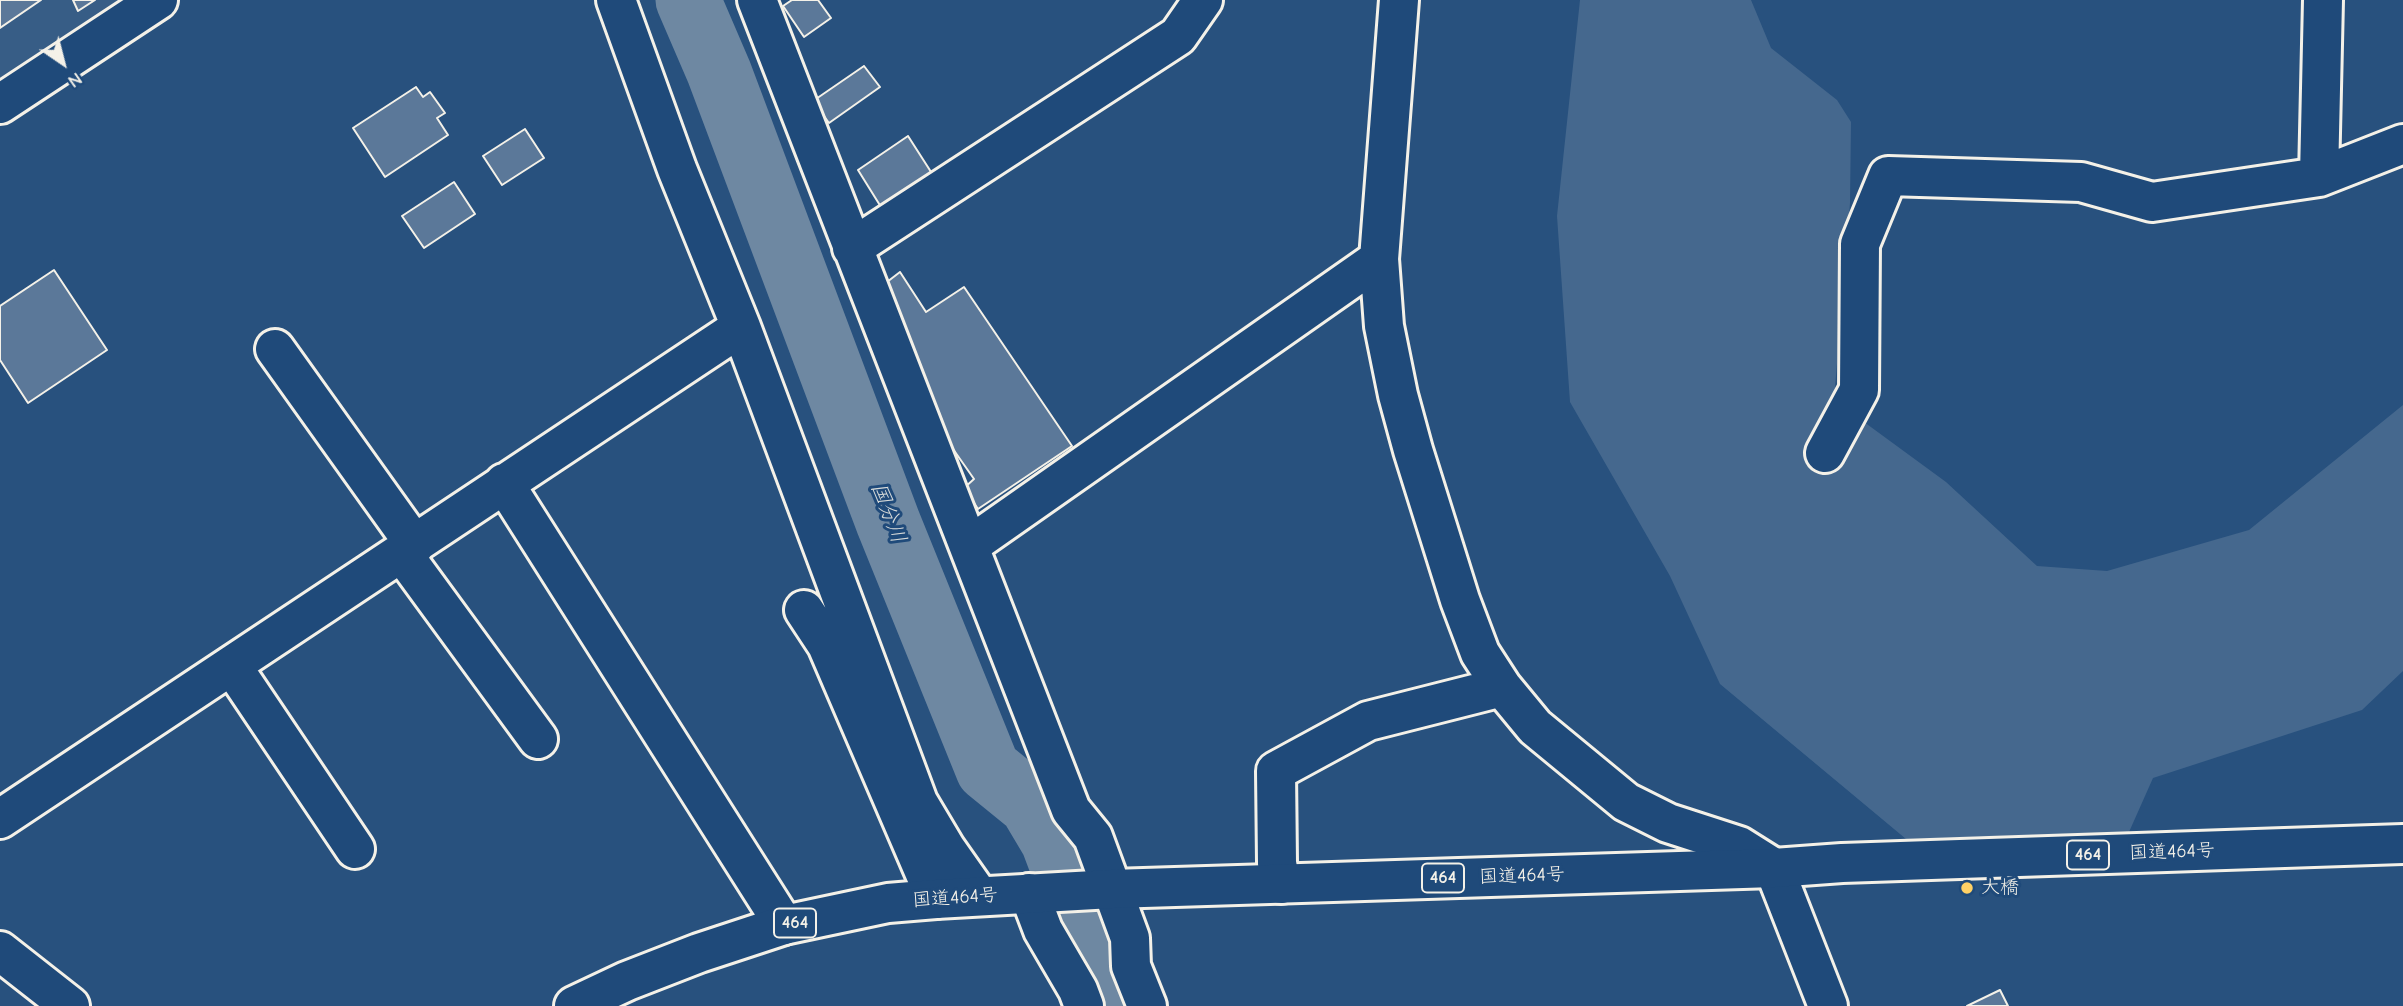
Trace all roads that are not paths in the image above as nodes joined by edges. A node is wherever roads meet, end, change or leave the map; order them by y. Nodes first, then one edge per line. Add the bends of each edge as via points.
1 (158, 0) edge
2 (615, 0) edge
3 (757, 0) edge
4 (1203, 0) edge
5 (1399, 0) edge
6 (2323, 0) edge
7 (0, 104) edge
8 (2403, 144) edge
9 (2319, 177) junction
10 (852, 248) junction
11 (1379, 259) junction
12 (741, 327) junction
13 (275, 349) dead end
14 (1825, 453) dead end
15 (504, 483) junction
16 (969, 546) junction
17 (409, 549) junction
18 (804, 610) dead end
19 (232, 666) junction
20 (1502, 687) junction
21 (537, 739) dead end
22 (0, 819) edge
23 (2403, 844) edge
24 (355, 849) dead end
25 (1774, 868) junction
26 (1281, 884) junction
27 (1112, 889) junction
28 (1029, 893) junction
29 (979, 896) junction
30 (936, 899) junction
31 (784, 925) junction
32 (0, 951) edge
33 (70, 1006) edge
34 (574, 1006) edge
35 (1084, 1006) edge
36 (1147, 1006) edge
37 (1828, 1006) edge

1 - 7 main road
2 - 12 main road
3 - 10 main road
4 - 10 main road via 1178,36
5 - 11 main road
6 - 9 main road
8 - 9 main road
9 - 14 main road via 2152,202 2081,182 1888,176 1860,244 1859,390
10 - 16 main road
11 - 16 main road
11 - 20 main road via 1384,326 1413,450 1464,611 1480,653
12 - 15 main road
12 - 29 main road via 918,802
13 - 17 main road
15 - 17 main road
15 - 31 main road
16 - 27 main road via 1071,810 1093,837
17 - 19 main road
17 - 21 main road
18 - 30 main road via 827,645
19 - 22 main road
19 - 24 main road
20 - 25 main road via 1535,727 1626,802 1668,823 1739,846
20 - 26 main road via 1368,721 1276,771
23 - 25 main road, 国道464号 / 464
25 - 26 main road, 国道464号 / 464
25 - 37 main road
26 - 27 main road, 国道464号 / 464
27 - 28 main road, 国道464号 / 464
27 - 36 main road via 1130,938 1131,966
28 - 29 main road, 国道464号 / 464
28 - 35 main road via 1043,930
29 - 30 main road, 国道464号 / 464
30 - 31 main road, 国道464号 / 464
31 - 34 main road, 国道464号 / 464 via 627,981
32 - 33 main road

